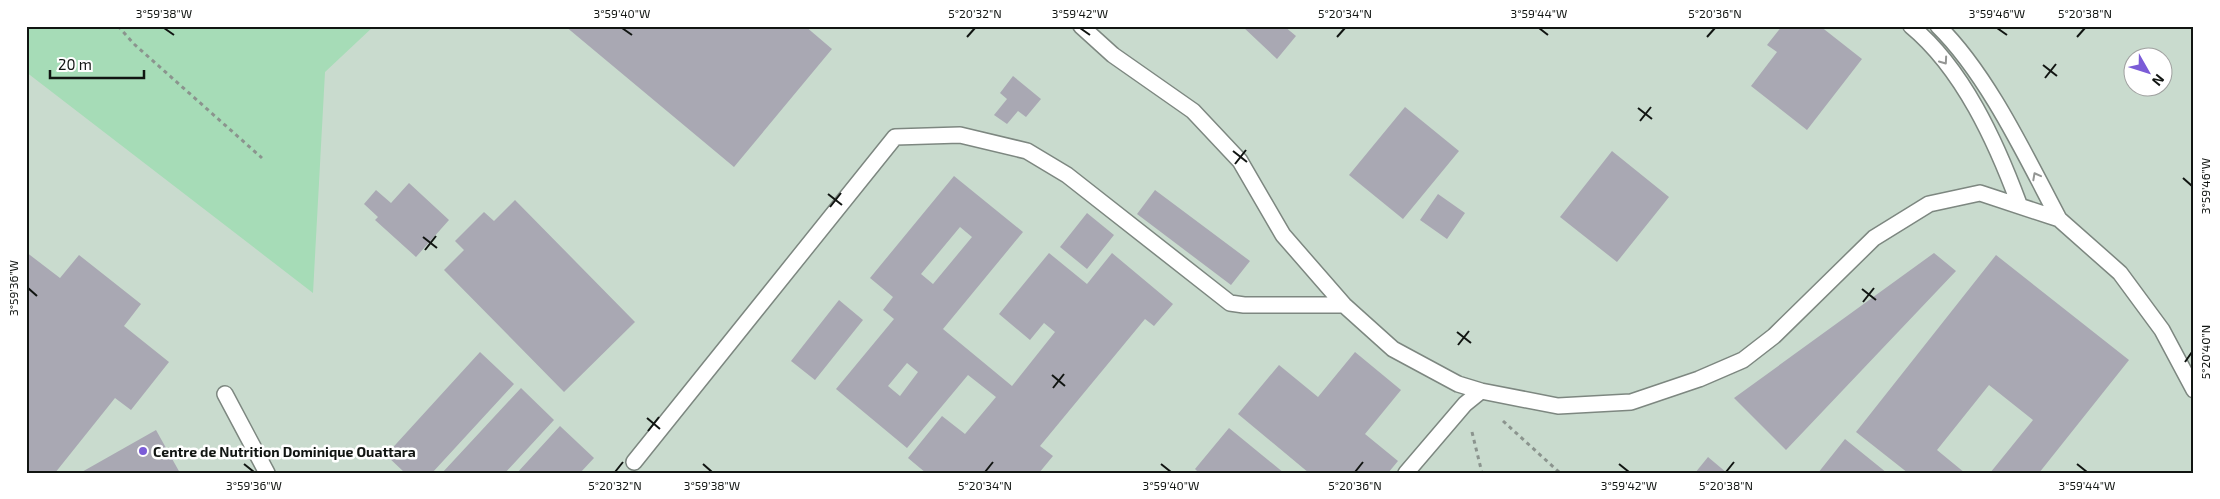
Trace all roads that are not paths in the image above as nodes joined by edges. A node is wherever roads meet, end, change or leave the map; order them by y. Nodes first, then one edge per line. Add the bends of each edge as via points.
1 (1081, 26) edge
2 (1911, 26) edge
3 (1938, 26) edge
4 (2019, 204) junction
5 (2059, 219) junction
6 (1344, 306) junction
7 (2194, 390) edge
8 (225, 394) dead end
9 (1474, 397) junction
10 (634, 462) dead end
11 (267, 473) edge
12 (1406, 473) edge

1 - 6 lane via 1113,55 1193,111 1240,161 1283,234
2 -> 4 lane via 1932,43 1959,82 1998,150
5 -> 3 lane via 2008,122 1955,42
4 - 5 lane
4 - 9 lane via 1980,193 1929,204 1874,238 1774,336 1743,360 1699,380 1631,402 1558,406
5 - 7 lane via 2120,273 2162,330
6 - 9 lane via 1393,349 1458,384
6 - 10 lane via 1244,305 1230,302 1067,174 1027,152 960,135 896,138
8 - 11 lane
9 - 12 lane

